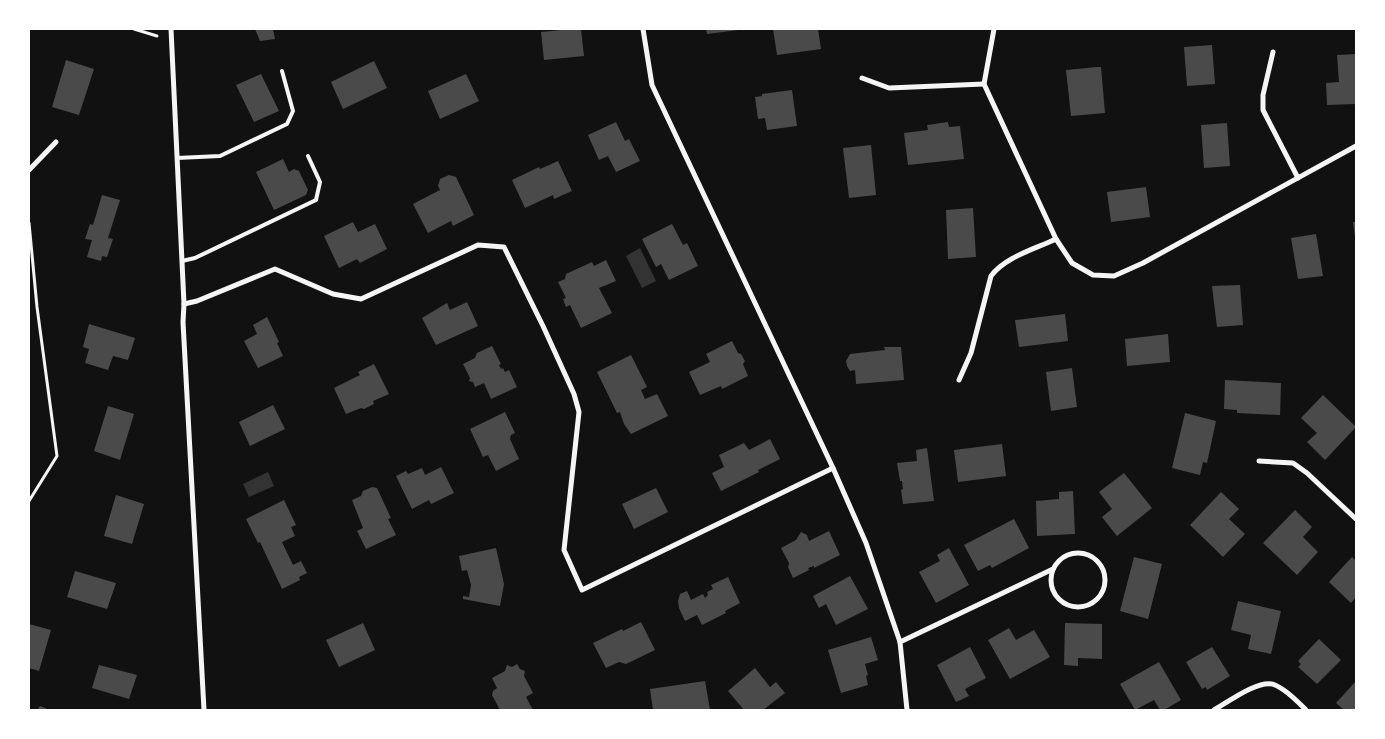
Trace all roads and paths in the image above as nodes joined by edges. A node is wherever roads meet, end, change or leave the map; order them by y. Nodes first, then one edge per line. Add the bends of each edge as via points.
1 (134, 29) edge
2 (170, 29) edge
3 (642, 29) edge
4 (994, 29) edge
5 (160, 37) dead end
6 (1273, 52) dead end
7 (282, 71) dead end
8 (862, 78) dead end
9 (984, 84) junction
10 (56, 142) dead end
11 (1356, 146) edge
12 (308, 156) dead end
13 (177, 158) junction
14 (29, 170) edge
15 (1298, 178) junction
16 (29, 223) edge
17 (1056, 239) junction
18 (182, 261) junction
19 (184, 304) junction
20 (959, 380) dead end
21 (1259, 461) dead end
22 (833, 468) junction
23 (29, 501) edge
24 (1356, 519) edge
25 (1053, 569) junction
26 (900, 642) junction
27 (204, 710) edge
28 (907, 710) edge
29 (1214, 710) edge
30 (1306, 710) edge

1 - 5 path
2 - 13 street
3 - 22 street via 652,85
4 - 9 street
6 - 15 street via 1263,95 1263,110
7 - 13 lane via 293,110 287,124 220,156
8 - 9 street via 889,88
9 - 17 street
10 - 14 street
11 - 15 street
12 - 18 lane via 320,182 316,200 195,258
13 - 18 street
15 - 17 street via 1114,276 1093,275 1072,263
16 - 23 path via 57,456
17 - 20 street via 1008,261 991,276 971,353
18 - 19 street
19 - 22 street via 275,269 333,294 361,299 478,245 504,246 544,326 579,412 564,550 582,590
19 - 27 street
21 - 24 street via 1293,463
22 - 26 street via 866,543
25 - 25 street via 1050,578 1055,596 1070,607 1088,606 1102,593 1105,576 1097,561 1090,556 1082,553 1064,556
25 - 26 street
26 - 28 street
29 - 30 street via 1266,683 1284,690

